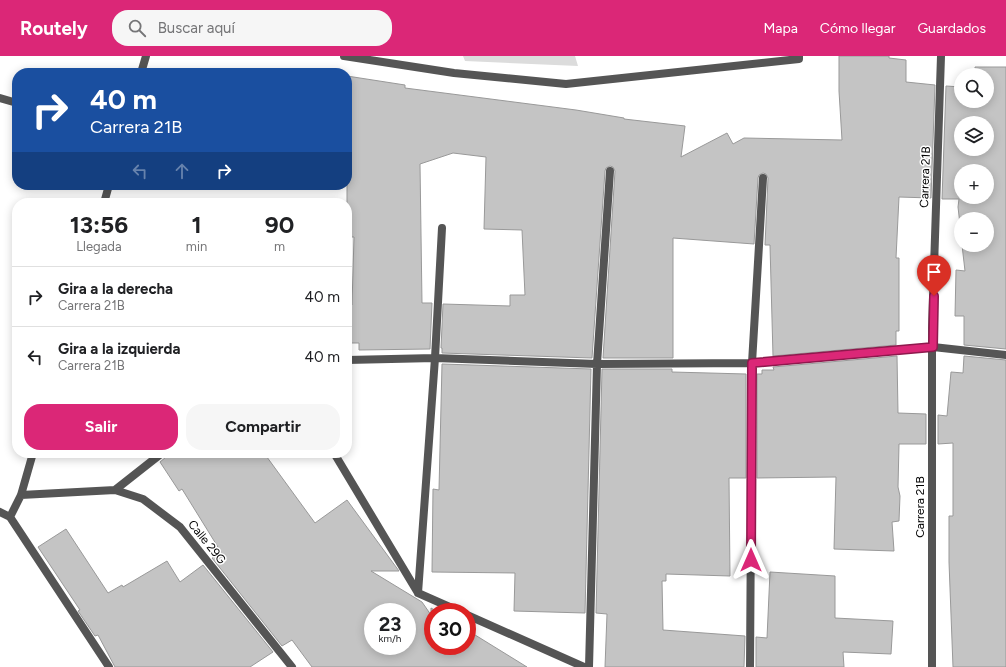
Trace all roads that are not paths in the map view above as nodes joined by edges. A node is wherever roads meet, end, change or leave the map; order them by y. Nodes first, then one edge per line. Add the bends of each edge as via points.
1 (146, 56) edge
2 (344, 56) edge
3 (799, 56) edge
4 (941, 56) edge
5 (142, 68) edge
6 (0, 98) edge
7 (12, 102) edge
8 (610, 171) dead end
9 (763, 178) dead end
10 (442, 228) dead end
11 (933, 347) junction
12 (1006, 355) edge
13 (435, 358) junction
14 (352, 360) edge
15 (752, 363) junction
16 (598, 364) junction
17 (32, 458) edge
18 (156, 458) edge
19 (337, 458) edge
20 (115, 490) junction
21 (21, 495) junction
22 (0, 512) edge
23 (10, 517) junction
24 (418, 593) junction
25 (441, 603) edge
26 (476, 619) edge
27 (109, 667) edge
28 (292, 667) edge
29 (584, 667) edge
30 (589, 667) edge
31 (750, 667) edge
32 (932, 667) edge

1 - 5 street
2 - 3 street via 454,73 566,84 799,59
4 - 11 street, Carrera 21B
6 - 7 street
8 - 16 street
9 - 15 street
10 - 13 street
11 - 12 street
11 - 15 street
11 - 32 street, Carrera 21B
13 - 14 street
13 - 16 street
13 - 24 street
15 - 16 street
15 - 31 street
16 - 30 street
17 - 21 street
18 - 20 street
19 - 24 street
20 - 21 street, Calle 29G
20 - 28 street, Calle 29G via 143,499 180,527
21 - 23 street
22 - 23 street
23 - 27 street
24 - 25 street
26 - 29 street

